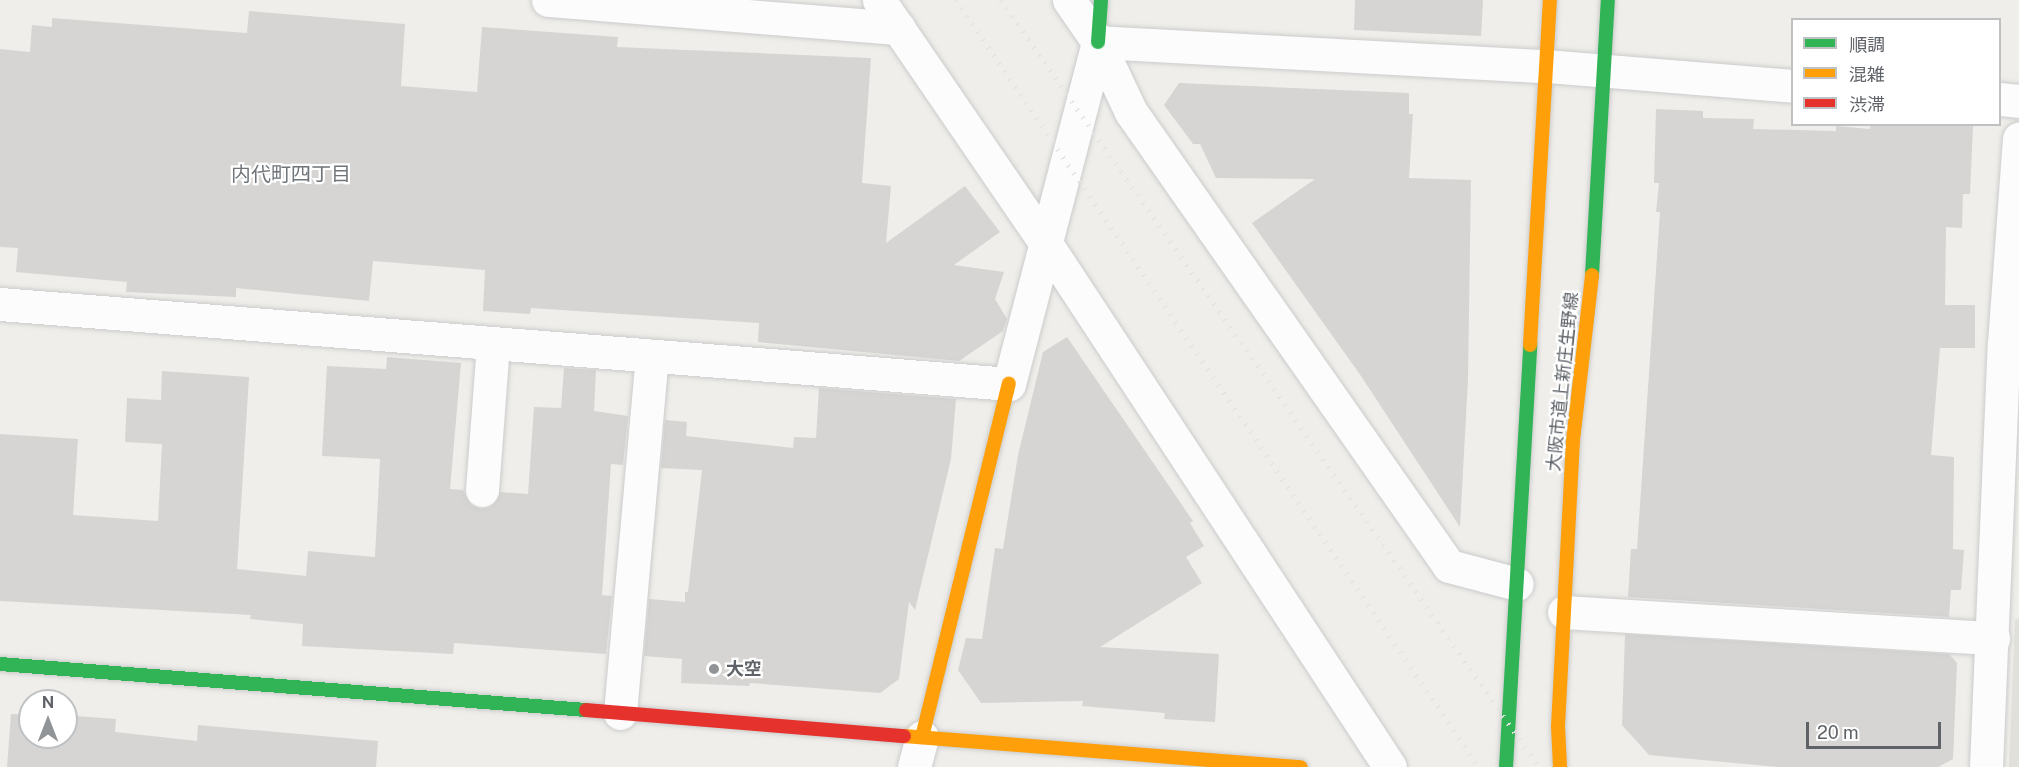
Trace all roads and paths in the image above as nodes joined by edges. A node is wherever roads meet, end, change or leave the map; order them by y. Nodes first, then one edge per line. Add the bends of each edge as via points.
1 (548, 0) edge
2 (879, 0) edge
3 (1069, 0) edge
4 (1101, 0) edge
5 (1550, 0) edge
6 (1608, 0) edge
7 (899, 28) junction
8 (1098, 42) junction
9 (1546, 66) junction
10 (1604, 74) junction
11 (1791, 86) edge
12 (2001, 99) edge
13 (2019, 101) edge
14 (2019, 139) edge
15 (1045, 243) junction
16 (0, 304) edge
17 (493, 343) junction
18 (2012, 344) edge
19 (652, 356) junction
20 (1010, 384) junction
21 (482, 490) dead end
22 (2007, 579) edge
23 (1516, 584) junction
24 (1564, 612) junction
25 (1993, 638) junction
26 (0, 664) edge
27 (620, 713) junction
28 (918, 752) edge
29 (1236, 765) edge
30 (1301, 767) edge
31 (1390, 767) edge
32 (1506, 767) edge
33 (1560, 767) edge
34 (1986, 767) edge

1 - 7 street
2 - 7 street
3 - 8 street
4 - 8 street
5 - 9 street, 大阪市道上新庄生野線
6 - 10 street, 大阪市道上新庄生野線
7 - 15 street
8 - 9 street
8 - 15 street
8 - 23 street via 1131,112 1449,566
9 - 10 street
9 - 23 street, 大阪市道上新庄生野線
10 - 11 street
10 - 24 street, 大阪市道上新庄生野線 via 1591,294 1573,440
12 - 13 street
14 - 18 street
15 - 20 street
15 - 31 street
16 - 17 street
17 - 19 street
17 - 21 street
18 - 22 street
19 - 20 street
19 - 27 street
20 - 28 street
22 - 25 street
23 - 32 street, 大阪市道上新庄生野線
24 - 25 street
24 - 33 street, 大阪市道上新庄生野線
25 - 34 street
26 - 27 street
27 - 28 street
28 - 29 street
29 - 30 street

